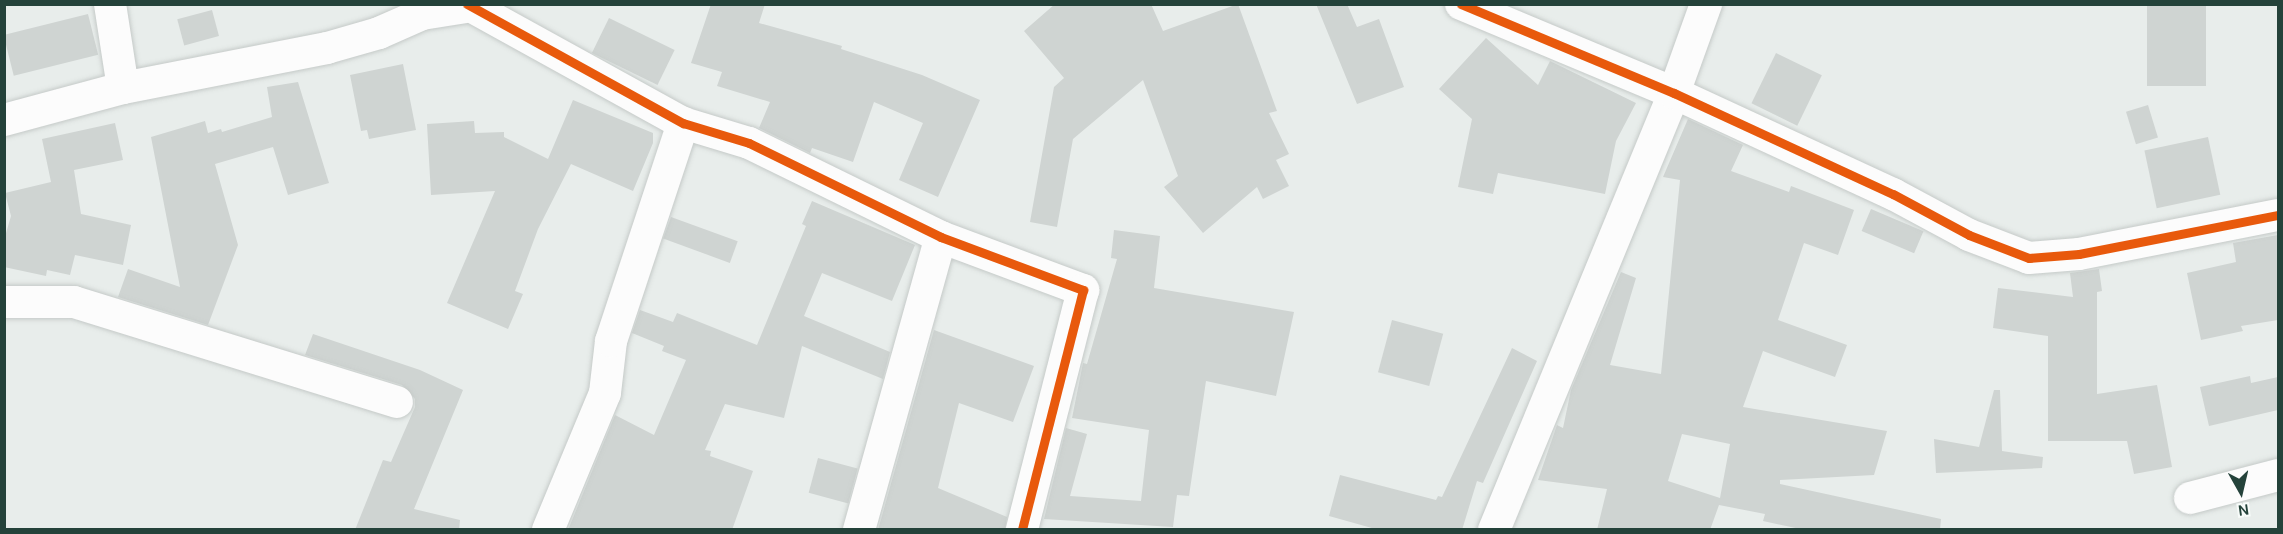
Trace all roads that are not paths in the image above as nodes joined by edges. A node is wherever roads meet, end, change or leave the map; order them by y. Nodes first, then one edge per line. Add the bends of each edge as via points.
1 (110, 4) edge
2 (1461, 4) edge
3 (1706, 4) edge
4 (473, 6) edge
5 (123, 88) junction
6 (1674, 93) junction
7 (4, 120) edge
8 (683, 123) junction
9 (2278, 214) edge
10 (941, 237) junction
11 (4, 302) edge
12 (397, 402) dead end
13 (2278, 475) edge
14 (2190, 498) dead end
15 (548, 530) edge
16 (859, 530) edge
17 (1022, 530) edge
18 (1494, 530) edge

1 - 5 street
2 - 6 street
3 - 6 street
4 - 5 street via 422,14 380,33 327,48
4 - 8 street
5 - 7 street
6 - 9 street via 1893,194 1969,235 2029,258 2079,254
6 - 18 street
8 - 10 street via 749,143
8 - 15 street via 611,341 605,393
10 - 16 street
10 - 17 street via 1083,290
11 - 12 street via 74,302
13 - 14 street

